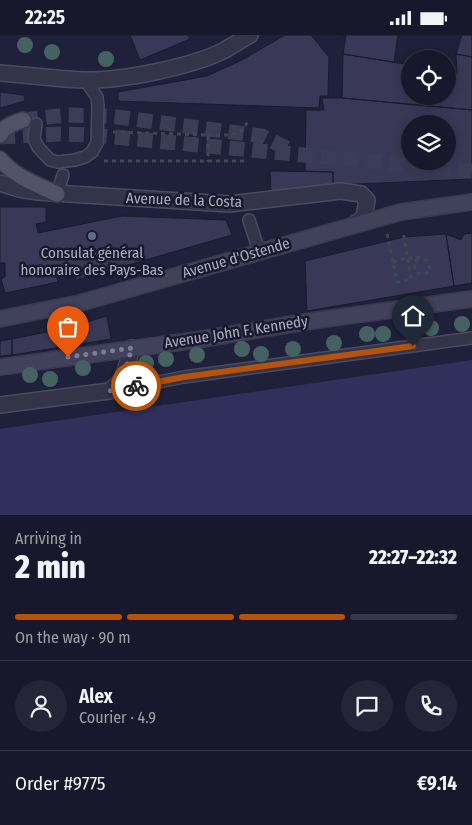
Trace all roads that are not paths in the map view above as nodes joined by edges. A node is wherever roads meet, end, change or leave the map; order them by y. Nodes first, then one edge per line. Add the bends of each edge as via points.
1 (250, 35) edge
2 (0, 73) edge
3 (85, 80) junction
4 (29, 122) joint
5 (0, 135) edge
6 (0, 159) edge
7 (63, 175) dead end
8 (0, 183) edge
9 (57, 194) junction
10 (472, 202) edge
11 (249, 220) dead end
12 (355, 224) junction
13 (259, 251) junction
14 (472, 299) edge
15 (0, 319) edge
16 (472, 338) edge
17 (132, 348) junction
18 (0, 367) edge
19 (109, 391) junction
20 (0, 405) edge

1 - 3 street via 222,51 159,71
2 - 3 street
3 - 4 lane via 97,97 98,106 97,143 92,152 75,160 50,160 38,147
4 - 5 main road via 11,124
6 - 9 main road via 18,176
7 - 9 lane
8 - 9 street, Avenue de la Costa
9 - 12 street, Avenue de la Costa via 229,204 341,191 361,194 368,200 364,217
10 - 12 main road, Avenue d'Ostende via 401,212
11 - 13 lane
12 - 13 main road, Avenue d'Ostende
13 - 15 main road, Avenue d'Ostende via 80,303
14 - 17 main road, Avenue John F. Kennedy
16 - 19 lane via 184,377
17 - 18 main road, Avenue John F. Kennedy
17 - 19 street via 122,381
19 - 20 street

